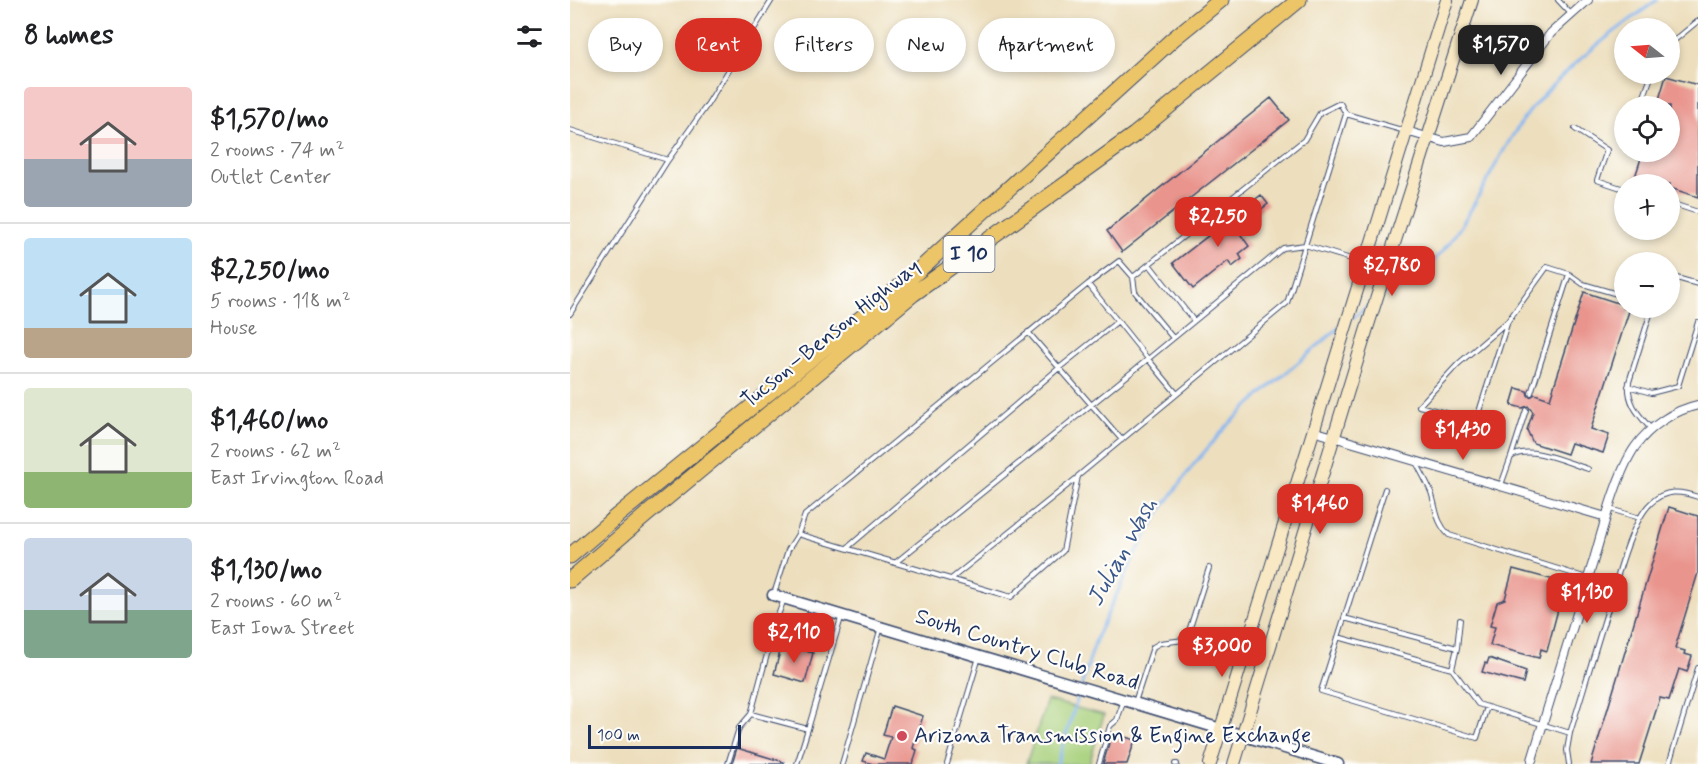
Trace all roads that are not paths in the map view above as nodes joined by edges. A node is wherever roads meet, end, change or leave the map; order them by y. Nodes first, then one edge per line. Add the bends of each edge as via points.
1 (772, 0) edge
2 (1221, 0) edge
3 (1299, 0) edge
4 (1447, 0) edge
5 (1472, 0) edge
6 (1558, 0) edge
7 (1588, 0) edge
8 (1571, 15) junction
9 (1698, 21) edge
10 (1680, 36) edge
11 (1346, 114) junction
12 (1575, 129) dead end
13 (570, 130) edge
14 (1406, 131) junction
15 (1429, 137) junction
16 (668, 160) junction
17 (1614, 186) edge
18 (1680, 206) edge
19 (1698, 212) edge
20 (1305, 245) junction
21 (1365, 263) junction
22 (1149, 264) junction
23 (1569, 274) junction
24 (1133, 277) junction
25 (1680, 279) edge
26 (1088, 284) junction
27 (1698, 284) edge
28 (1614, 293) edge
29 (570, 314) edge
30 (1649, 318) edge
31 (1118, 321) junction
32 (1194, 321) junction
33 (1508, 321) junction
34 (1698, 322) edge
35 (1028, 332) junction
36 (1173, 338) junction
37 (1148, 359) junction
38 (1059, 368) junction
39 (1628, 386) junction
40 (1531, 393) dead end
41 (1177, 394) junction
42 (1091, 405) junction
43 (1698, 405) edge
44 (1526, 410) dead end
45 (1313, 430) junction
46 (1652, 430) junction
47 (1334, 437) junction
48 (1122, 440) junction
49 (1511, 457) junction
50 (1416, 461) junction
51 (1588, 469) dead end
52 (1078, 476) junction
53 (1500, 486) junction
54 (1385, 489) dead end
55 (1698, 497) edge
56 (1608, 513) junction
57 (1641, 518) junction
58 (798, 534) junction
59 (846, 549) junction
60 (570, 556) edge
61 (895, 563) junction
62 (1209, 568) dead end
63 (1588, 578) junction
64 (951, 579) junction
65 (570, 580) edge
66 (779, 596) junction
67 (842, 615) junction
68 (1344, 618) junction
69 (1460, 620) dead end
70 (881, 627) junction
71 (1338, 637) junction
72 (1457, 648) junction
73 (979, 656) junction
74 (1698, 668) edge
75 (1452, 669) junction
76 (1129, 701) junction
77 (1487, 707) junction
78 (751, 714) junction
79 (1543, 723) junction
80 (1221, 728) junction
81 (808, 729) junction
82 (1570, 733) junction
83 (1243, 735) junction
84 (1532, 763) edge
85 (728, 764) edge
86 (797, 764) edge
87 (842, 764) edge
88 (946, 764) edge
89 (1099, 764) edge
90 (1210, 764) edge
91 (1234, 764) edge
92 (1338, 764) edge
93 (1569, 764) edge
94 (1669, 764) edge

1 - 16 lane via 708,105
2 - 60 highway, Tucson–Benson Highway / I 10 via 908,280
3 - 65 highway, Tucson–Benson Highway / I 10 via 1134,135 913,294
4 - 14 main road
5 - 15 main road
6 - 8 lane
7 - 8 street
8 - 15 street via 1551,33 1471,137 1444,142
9 - 10 lane
11 - 14 lane
11 - 20 lane
11 - 22 lane via 1340,103 1320,113 1304,140
12 - 17 lane via 1607,150 1597,180
13 - 16 lane
14 - 15 street
14 - 21 main road
15 - 47 main road
16 - 29 lane
18 - 19 lane
20 - 21 lane
20 - 32 lane via 1283,248
20 - 41 lane via 1287,303
21 - 45 main road
22 - 24 lane
22 - 32 lane
23 - 28 lane via 1584,284
23 - 33 lane via 1547,267
23 - 40 lane
24 - 26 lane via 1119,261
24 - 36 lane via 1135,292
25 - 27 lane
26 - 31 lane
26 - 35 lane
30 - 39 lane
31 - 37 lane
31 - 38 lane
32 - 36 lane
33 - 33 lane via 1476,421 1419,406 1458,364
34 - 39 lane via 1678,386 1651,393
35 - 38 lane
35 - 58 lane via 805,515
36 - 37 lane
37 - 41 lane
37 - 42 lane
38 - 42 lane
38 - 59 lane
39 - 46 lane via 1633,407
41 - 48 lane
42 - 48 lane
42 - 61 lane
43 - 46 street via 1679,411
44 - 49 lane
45 - 47 street
45 - 80 main road
46 - 56 street via 1626,462
47 - 50 street
47 - 83 main road
48 - 52 lane
49 - 51 lane via 1528,452
49 - 53 lane
50 - 53 street
50 - 63 lane via 1432,494 1441,527 1449,535
52 - 64 lane
52 - 64 lane via 1063,550 1011,597
53 - 56 street
54 - 68 lane
55 - 57 lane via 1668,492 1652,501
56 - 57 lane
56 - 63 street
57 - 82 lane via 1621,566
58 - 59 lane
58 - 66 lane via 788,550
59 - 61 lane
61 - 64 lane
62 - 76 lane via 1188,634 1184,640 1153,647
63 - 79 street
66 - 67 street, South Country Club Road
66 - 78 lane
67 - 70 street, South Country Club Road
67 - 81 lane
68 - 71 lane
68 - 72 lane
69 - 72 lane
70 - 73 street, South Country Club Road
70 - 87 lane
71 - 75 lane
71 - 77 lane via 1321,691 1477,738
72 - 75 lane
73 - 76 street, South Country Club Road
73 - 88 lane
74 - 94 lane
75 - 77 lane via 1478,704
76 - 80 street, South Country Club Road
76 - 89 lane via 1110,726
77 - 79 lane
78 - 81 lane
78 - 85 lane via 739,728
79 - 82 lane
79 - 84 street
80 - 83 street, South Country Club Road
80 - 90 main road
81 - 86 lane
82 - 93 lane via 1566,750
83 - 91 main road
83 - 92 street, South Country Club Road

